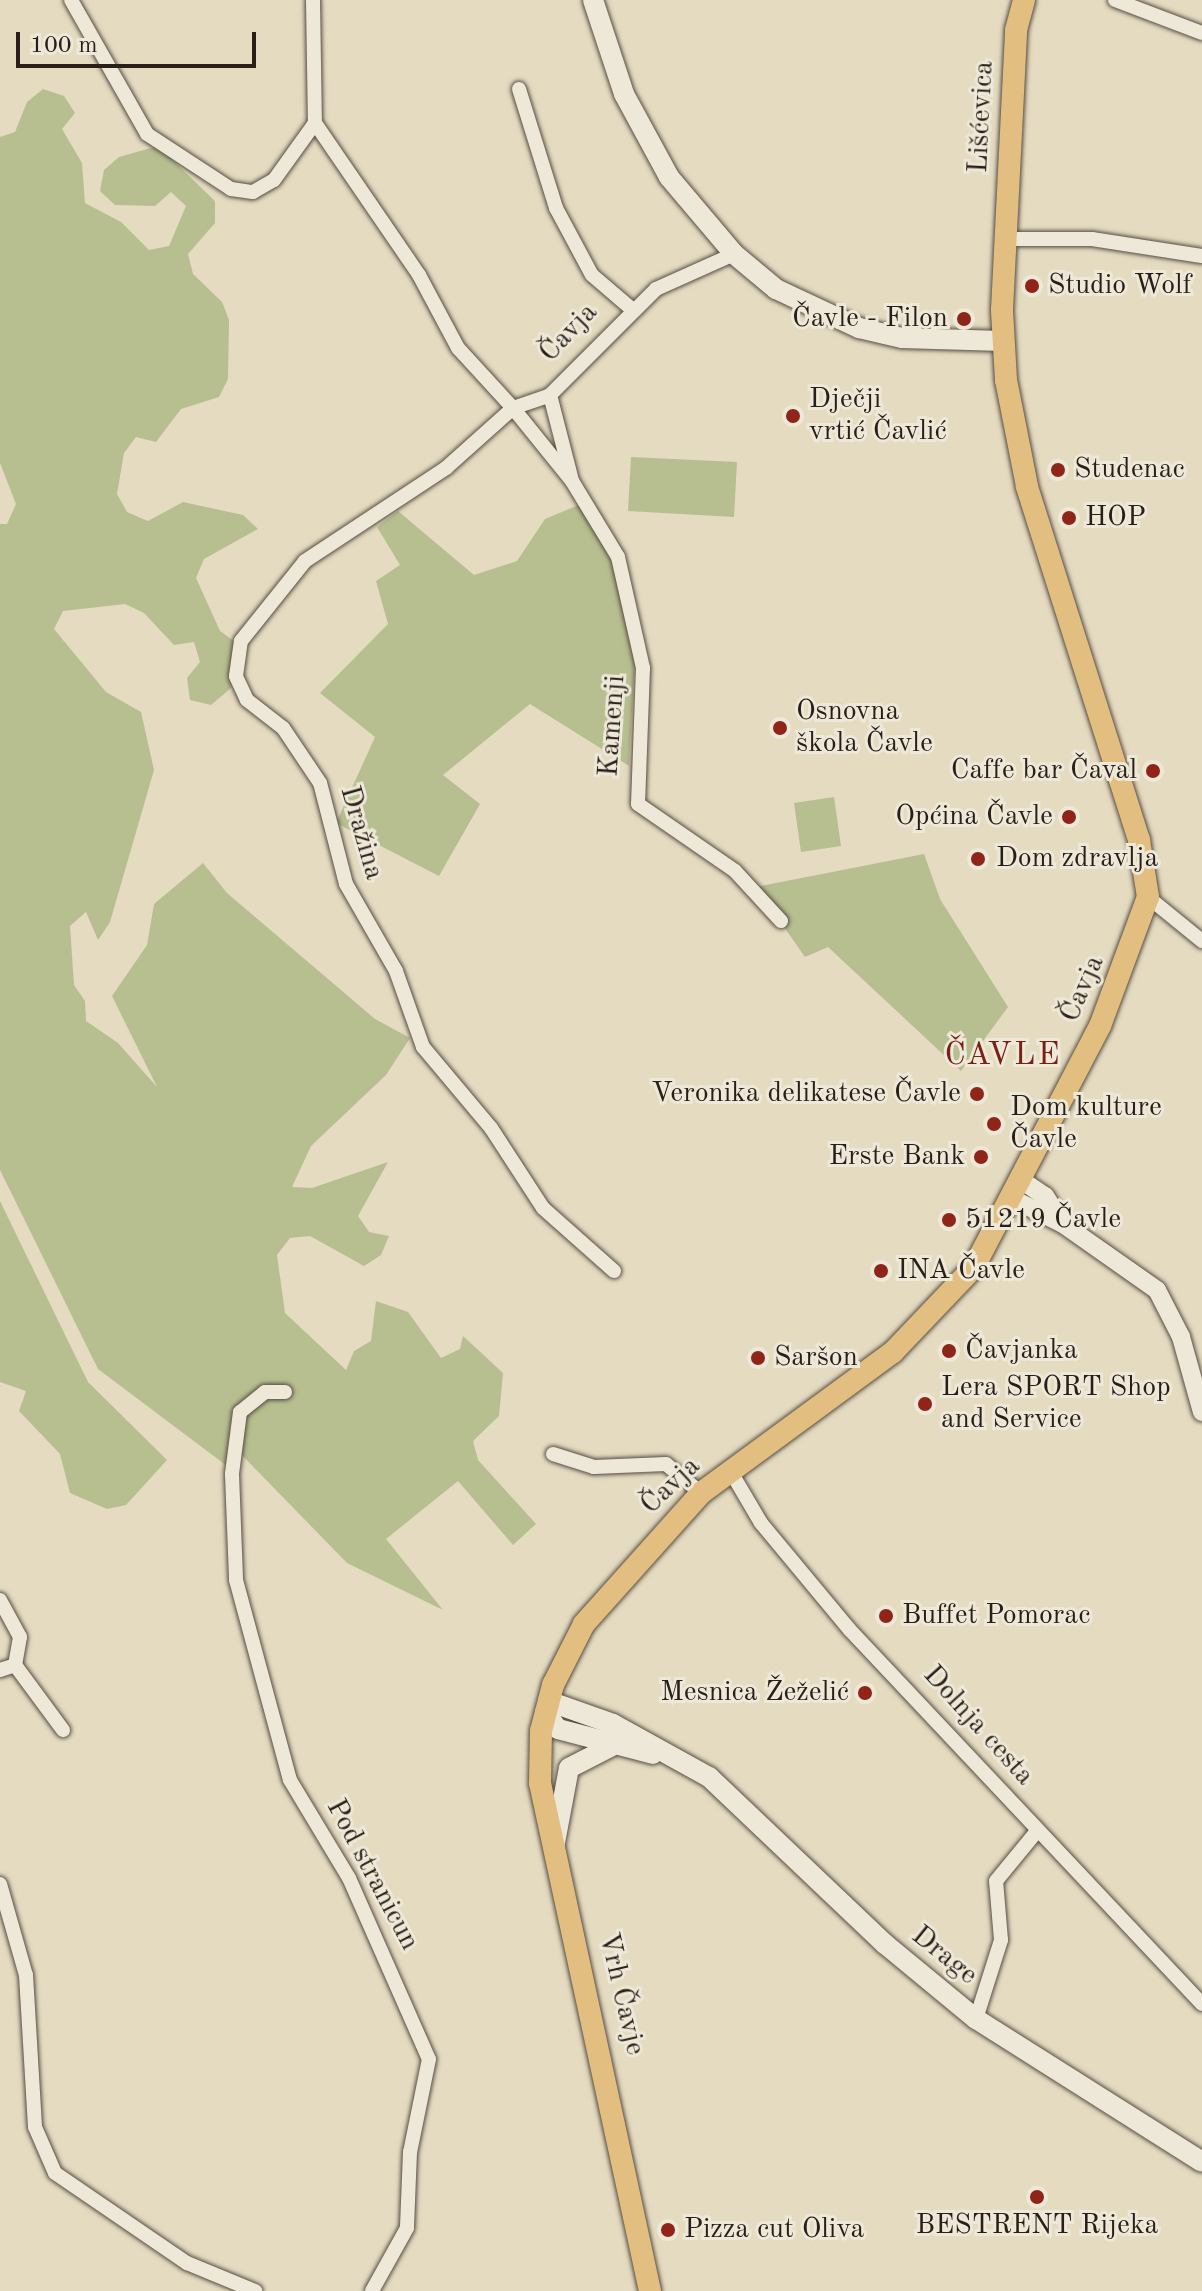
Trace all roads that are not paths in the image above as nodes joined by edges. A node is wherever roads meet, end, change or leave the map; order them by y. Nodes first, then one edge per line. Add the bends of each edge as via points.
1 (71, 0) edge
2 (313, 0) edge
3 (593, 0) edge
4 (1024, 0) edge
5 (1115, 0) edge
6 (1202, 33) edge
7 (519, 89) dead end
8 (315, 123) junction
9 (1006, 239) junction
10 (734, 254) junction
11 (1202, 256) edge
12 (633, 310) junction
13 (1002, 341) junction
14 (550, 395) junction
15 (513, 408) junction
16 (572, 481) junction
17 (1148, 897) junction
18 (781, 921) dead end
19 (1202, 941) edge
20 (1016, 1189) junction
21 (614, 1271) dead end
22 (285, 1392) dead end
23 (1202, 1412) edge
24 (553, 1454) dead end
25 (731, 1472) junction
26 (701, 1493) junction
27 (0, 1600) edge
28 (15, 1665) junction
29 (0, 1670) edge
30 (546, 1707) junction
31 (63, 1730) dead end
32 (616, 1744) junction
33 (676, 1760) junction
34 (1037, 1831) junction
35 (554, 1848) junction
36 (0, 1884) edge
37 (1202, 2004) edge
38 (976, 2019) junction
39 (1202, 2162) edge
40 (227, 2285) edge
41 (255, 2291) edge
42 (372, 2291) edge
43 (650, 2291) edge

1 - 8 street via 147,134 231,189 253,192 274,180
2 - 8 street
3 - 10 main road via 624,94 669,177
4 - 9 main road, Lišćevica via 1016,30
5 - 6 street
7 - 12 street via 556,208 592,275
8 - 15 street via 419,275 458,348
9 - 11 street via 1092,239
9 - 13 main road, Čavja
10 - 12 street, Čavja via 656,289
10 - 13 main road via 776,289 859,328 902,338
12 - 14 street, Čavja
13 - 17 main road, Čavja via 1027,486 1139,840
14 - 15 street, Čavja
14 - 16 street, Kamenji
15 - 16 street, Kamenji
15 - 21 street, Dražina via 446,468 305,561 241,641 236,676 247,700 283,728 320,783 346,884 396,971 423,1047 512,1156 526,1188
16 - 18 street, Kamenji via 618,557 640,630 638,804 735,871
17 - 19 street
17 - 20 main road, Čavja via 1100,1026
20 - 23 street via 1045,1196 1063,1224 1157,1290 1181,1337
20 - 25 main road, Čavja via 944,1305 840,1394
22 - 42 street, Pod stranicun via 265,1392 240,1412 232,1474 236,1580 278,1746 428,2044 407,2228
24 - 26 street via 594,1467 666,1464
25 - 26 main road, Čavja
25 - 34 street, Dolnja cesta via 761,1523 849,1629
26 - 30 main road, Čavja via 584,1624
27 - 28 street via 20,1637
28 - 29 street
28 - 31 street
30 - 32 main road, Drage via 558,1729
30 - 33 main road, Drage via 613,1724
30 - 35 main road, Vrh Čavje via 538,1767
32 - 33 main road, Drage
32 - 35 main road via 569,1768
33 - 38 main road, Drage via 752,1811 885,1944
34 - 37 street, Dolnja cesta
34 - 38 street via 996,1881 1001,1940
35 - 43 main road, Vrh Čavje
36 - 40 street via 26,1975 35,2127 55,2173 101,2211
38 - 39 main road, Drage
40 - 41 street

